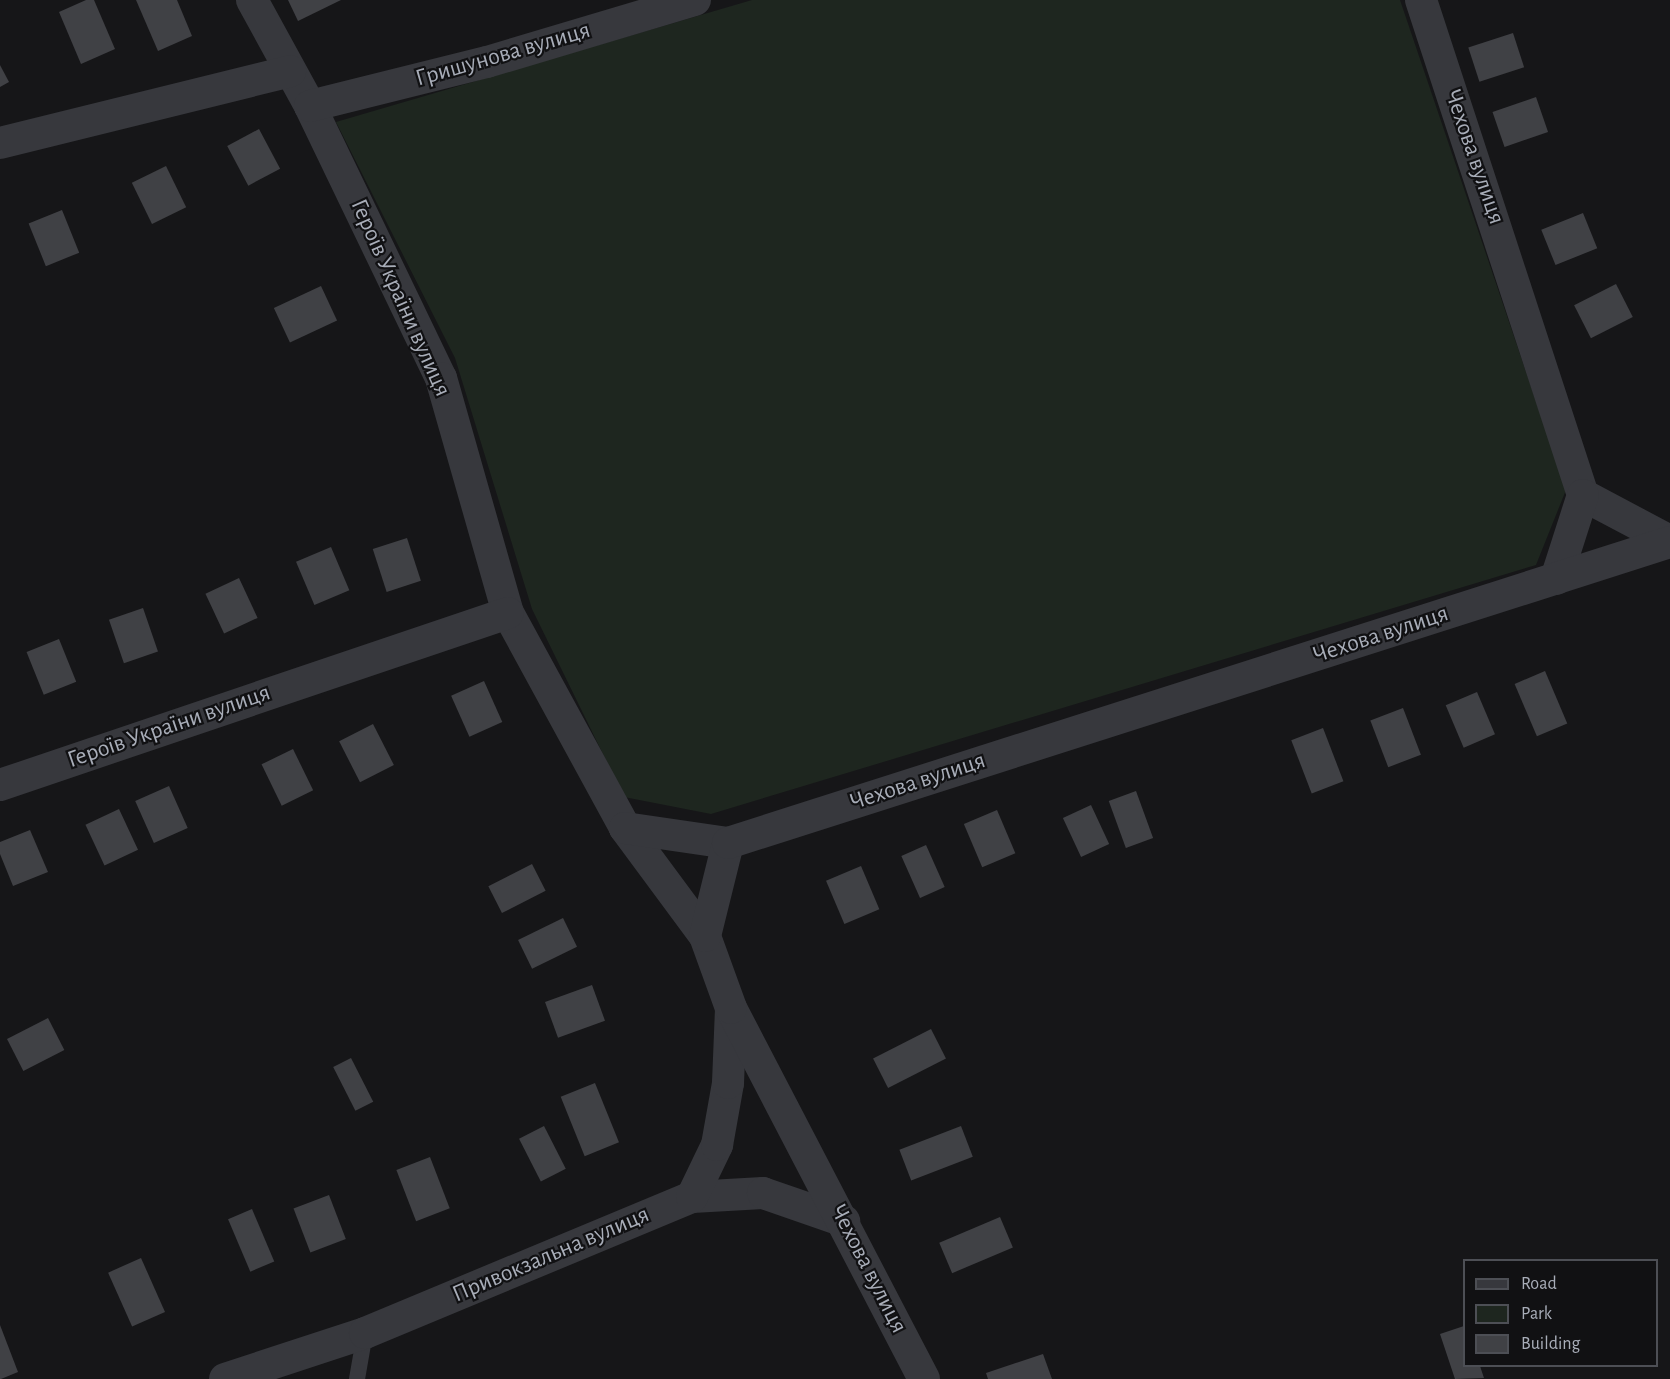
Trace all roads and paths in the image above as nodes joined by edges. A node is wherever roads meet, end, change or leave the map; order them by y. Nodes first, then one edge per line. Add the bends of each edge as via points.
1 (252, 0) edge
2 (695, 0) edge
3 (1420, 0) edge
4 (290, 70) junction
5 (310, 106) junction
6 (0, 143) edge
7 (1584, 495) junction
8 (1670, 542) edge
9 (1556, 579) junction
10 (508, 613) junction
11 (0, 784) edge
12 (625, 828) junction
13 (728, 843) junction
14 (705, 936) junction
15 (731, 1008) junction
16 (692, 1197) junction
17 (844, 1221) junction
18 (364, 1333) junction
19 (225, 1379) edge
20 (357, 1379) edge
21 (924, 1379) edge

1 - 4 street, Героїв України вулиця
2 - 5 street, Гришунова вулиця via 488,62
3 - 7 street, Чехова вулиця
4 - 5 street, Героїв України вулиця
4 - 6 street
5 - 10 street, Героїв України вулиця via 441,378
7 - 8 street, Чехова вулиця
7 - 9 street
8 - 9 street, Чехова вулиця
9 - 13 street, Чехова вулиця
10 - 11 street, Героїв України вулиця
10 - 12 street, Героїв України вулиця
12 - 13 street
12 - 14 street, Героїв України вулиця
13 - 14 street
14 - 15 street, Чехова вулиця
15 - 16 street via 728,1083 717,1145
15 - 17 street, Чехова вулиця
16 - 17 street, Привокзальна вулиця via 764,1193
16 - 18 street, Привокзальна вулиця
17 - 21 street, Чехова вулиця
18 - 19 street, Привокзальна вулиця
18 - 20 lane

